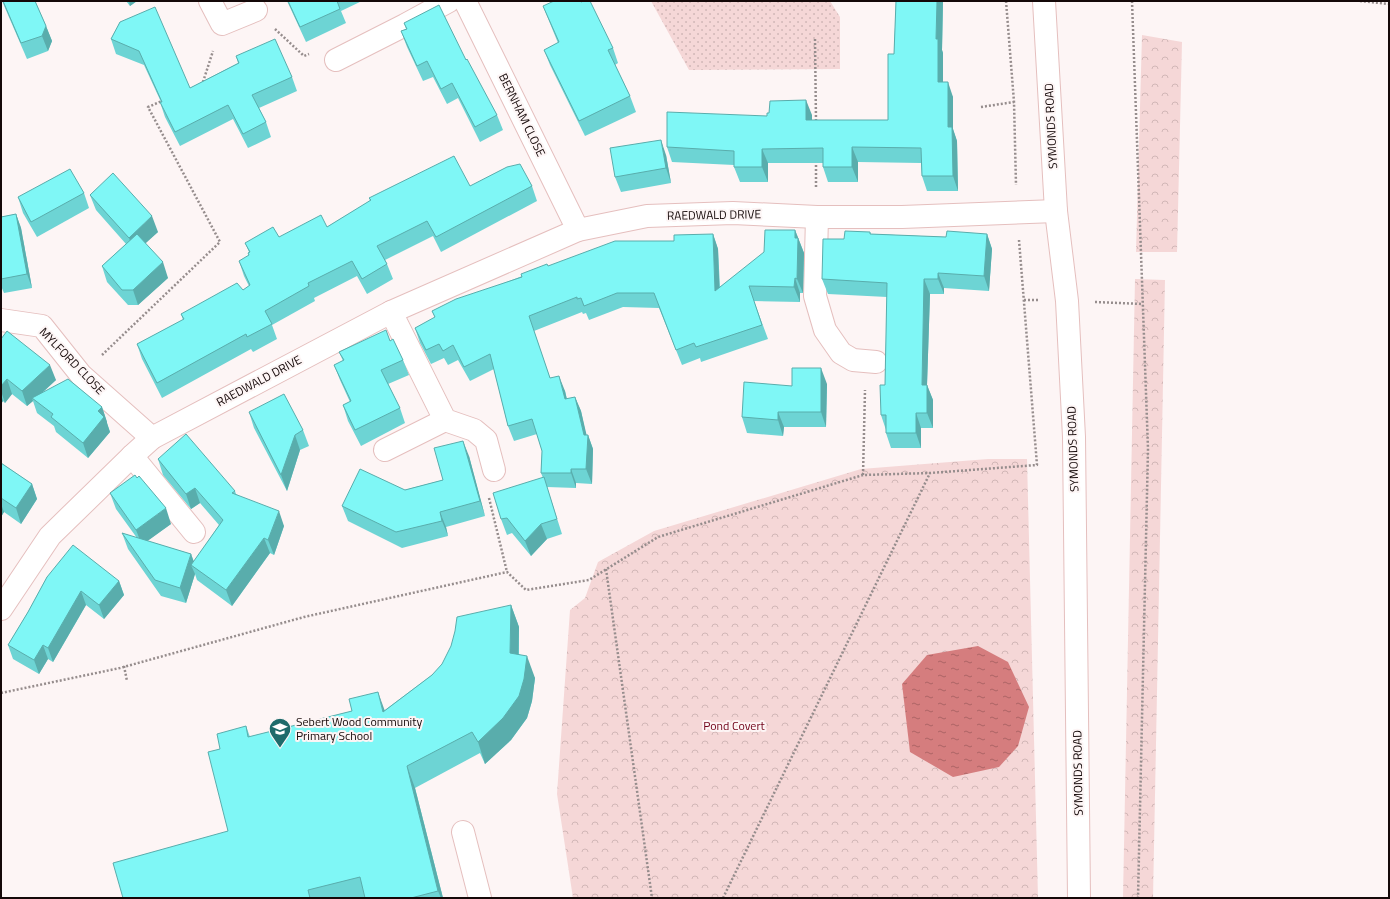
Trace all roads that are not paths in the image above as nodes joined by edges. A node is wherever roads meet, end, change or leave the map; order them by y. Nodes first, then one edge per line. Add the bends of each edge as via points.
1 (210, 1) edge
2 (448, 1) edge
3 (465, 1) edge
4 (1044, 1) edge
5 (256, 10) dead end
6 (336, 60) dead end
7 (1056, 211) junction
8 (817, 217) junction
9 (578, 230) junction
10 (391, 312) junction
11 (1, 320) edge
12 (870, 362) road end
13 (445, 420) junction
14 (152, 438) junction
15 (385, 450) dead end
16 (132, 456) junction
17 (494, 470) road end
18 (194, 532) dead end
19 (1, 609) edge
20 (463, 832) dead end
21 (480, 898) edge
22 (1079, 898) edge

1 - 5 street via 222,24
2 - 6 street
3 - 9 street, BERNHAM CLOSE
4 - 7 street, SYMONDS ROAD
7 - 8 street, RAEDWALD DRIVE via 902,217
7 - 22 street, SYMONDS ROAD via 1067,301 1074,437
8 - 9 street, RAEDWALD DRIVE via 733,213 647,216
8 - 12 street via 815,296 825,330 841,353 853,360
9 - 10 street, RAEDWALD DRIVE
10 - 13 street
10 - 14 street, RAEDWALD DRIVE
11 - 14 street, MYLFORD CLOSE via 42,326 82,374
13 - 15 street
13 - 17 street via 474,430 486,440
14 - 16 street, RAEDWALD DRIVE
16 - 18 street
16 - 19 street, RAEDWALD DRIVE via 50,536
20 - 21 street

